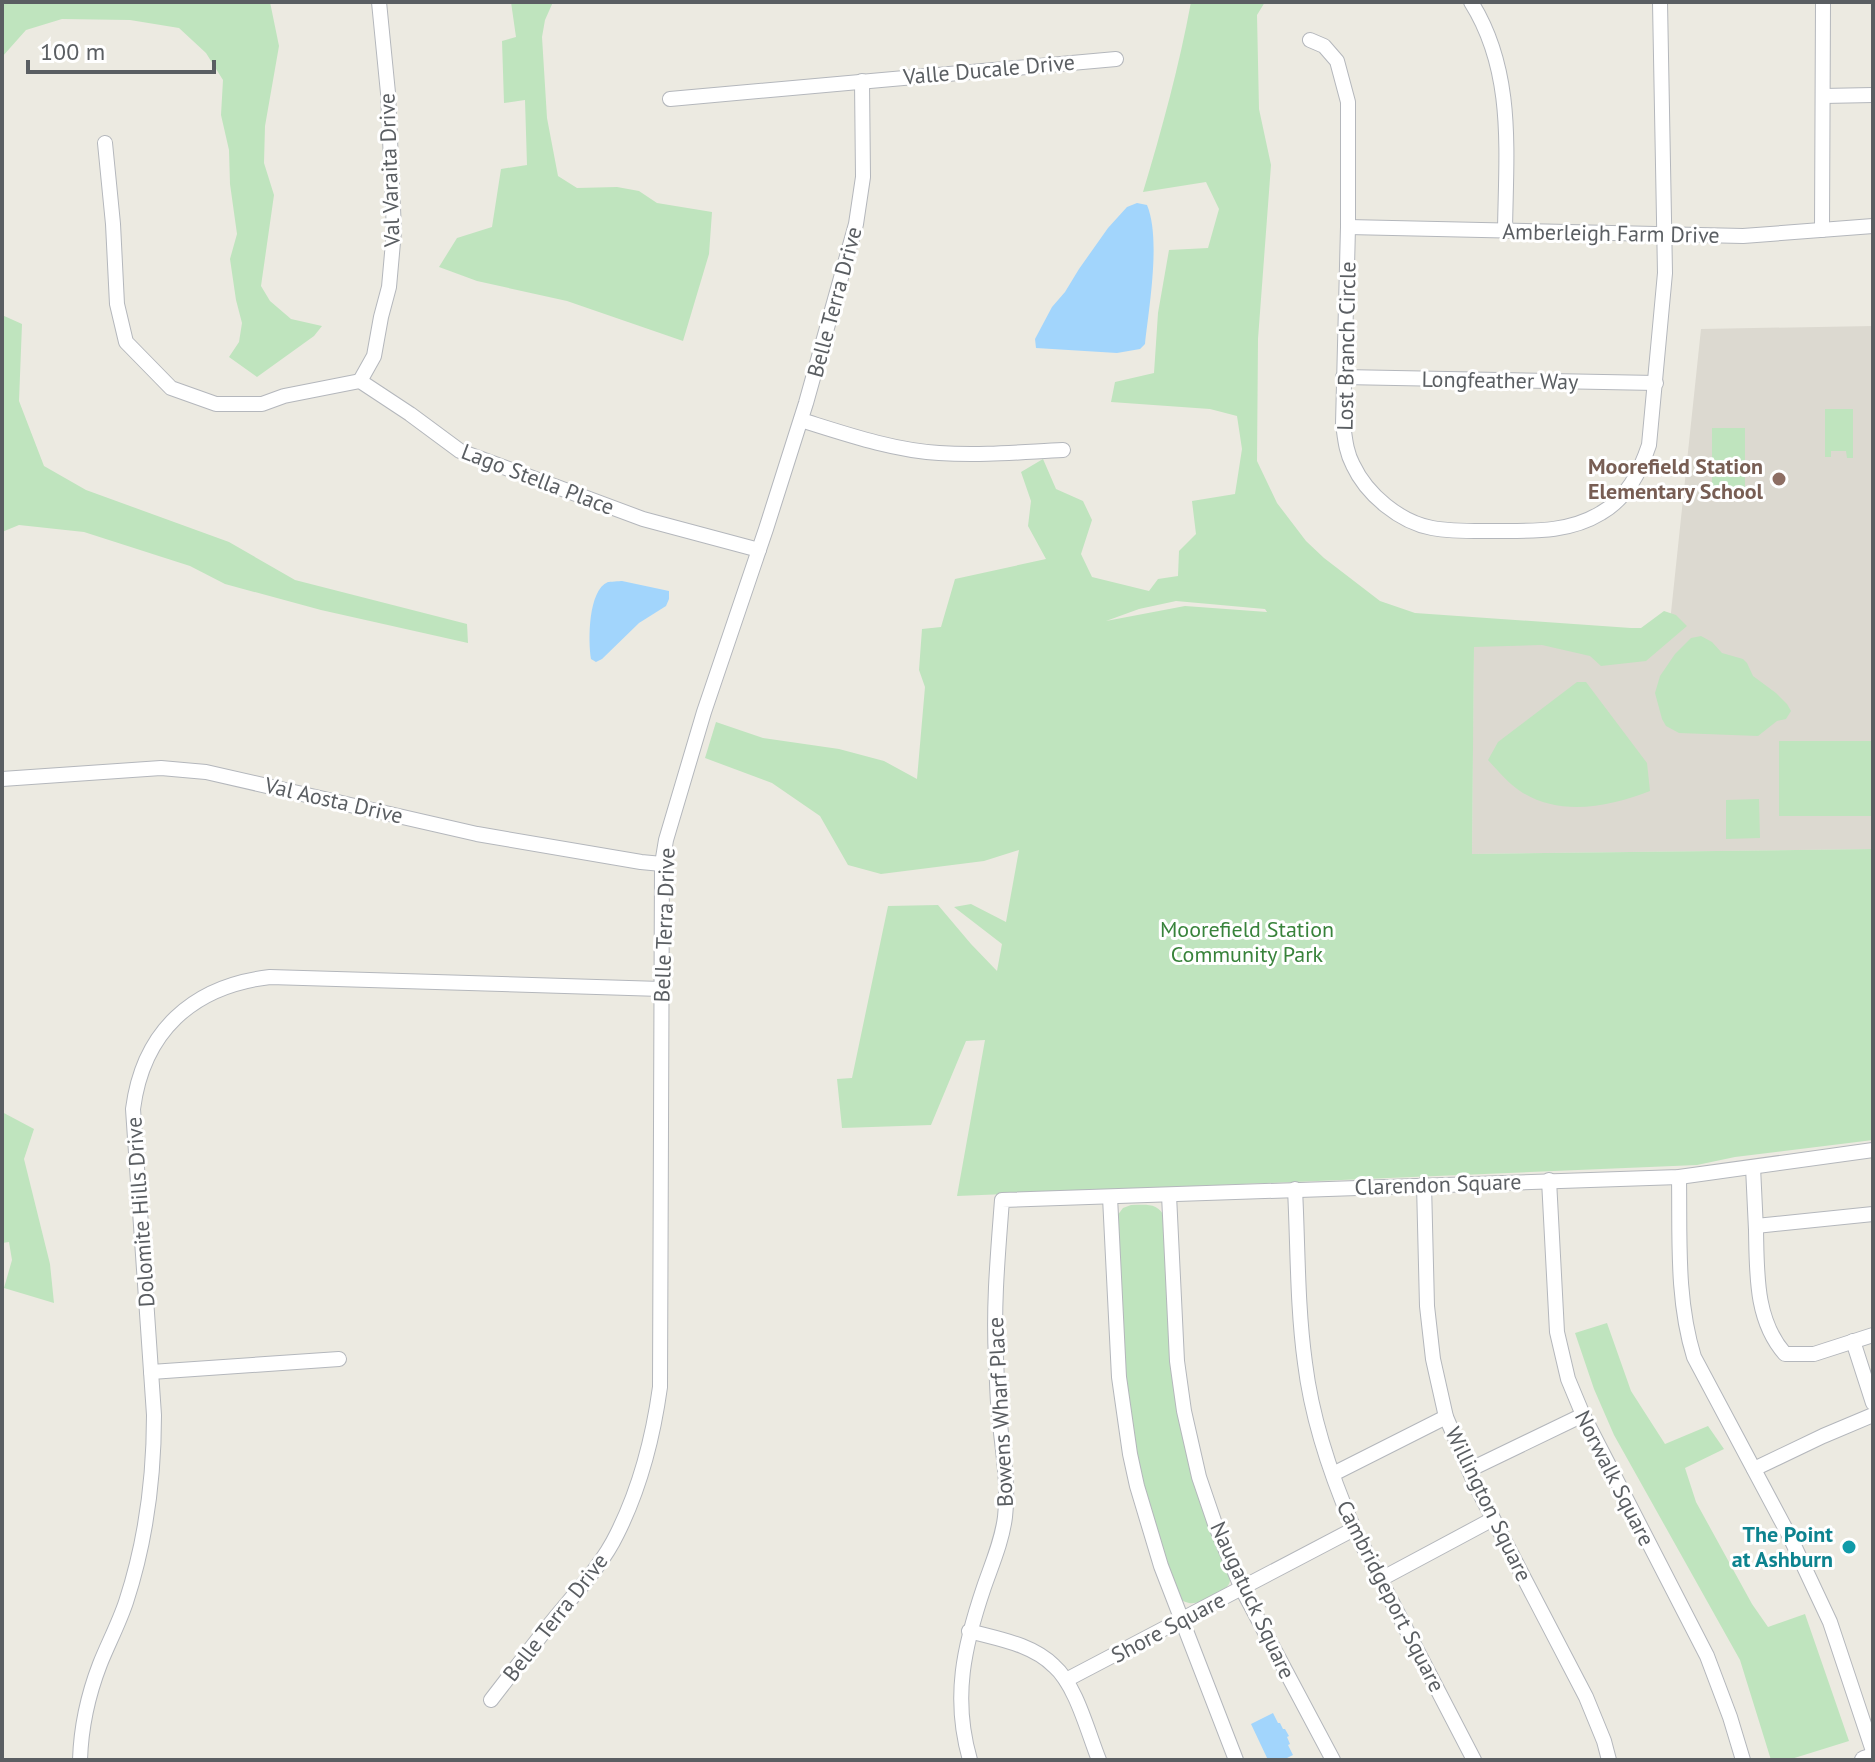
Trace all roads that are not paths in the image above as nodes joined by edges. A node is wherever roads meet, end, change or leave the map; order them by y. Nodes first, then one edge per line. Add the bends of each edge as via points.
1 (379, 2) edge
2 (1471, 2) edge
3 (1660, 2) edge
4 (1823, 2) edge
5 (1310, 40) dead end
6 (1116, 59) dead end
7 (862, 81) junction
8 (1873, 95) edge
9 (1823, 96) junction
10 (670, 99) dead end
11 (105, 143) dead end
12 (1873, 226) edge
13 (1348, 227) junction
14 (1822, 230) junction
15 (1505, 231) junction
16 (1665, 234) junction
17 (1343, 377) junction
18 (360, 381) junction
19 (1656, 383) junction
20 (801, 420) junction
21 (1063, 450) dead end
22 (759, 550) junction
23 (2, 779) edge
24 (662, 864) junction
25 (661, 989) junction
26 (1873, 1150) edge
27 (1753, 1167) junction
28 (1679, 1177) junction
29 (1549, 1180) junction
30 (1424, 1184) junction
31 (1295, 1189) junction
32 (1169, 1195) junction
33 (1110, 1197) junction
34 (1002, 1200) joint
35 (1873, 1214) edge
36 (1756, 1226) junction
37 (1873, 1335) edge
38 (1853, 1341) junction
39 (339, 1359) dead end
40 (151, 1372) junction
41 (1873, 1403) edge
42 (1583, 1415) junction
43 (1873, 1415) edge
44 (1446, 1417) junction
45 (1754, 1469) junction
46 (1469, 1470) junction
47 (1333, 1474) junction
48 (1493, 1519) junction
49 (1354, 1529) junction
50 (1381, 1579) junction
51 (1242, 1589) junction
52 (1182, 1620) junction
53 (969, 1631) junction
54 (1066, 1680) junction
55 (491, 1700) dead end
56 (1873, 1754) edge
57 (80, 1760) edge
58 (970, 1760) edge
59 (1098, 1760) edge
60 (1236, 1760) edge
61 (1333, 1760) edge
62 (1474, 1760) edge
63 (1609, 1760) edge
64 (1743, 1760) edge
65 (1864, 1760) edge

1 - 18 street, Val Varaita Drive via 394,231 374,356
2 - 15 street via 1484,23 1503,85
3 - 16 street, Lost Branch Circle
4 - 9 street
5 - 13 street, Lost Branch Circle via 1337,61 1348,102
6 - 7 street, Valle Ducale Drive
7 - 10 street, Valle Ducale Drive
7 - 20 street, Belle Terra Drive via 863,177 856,224
8 - 9 street
9 - 14 street
11 - 18 street via 117,304 126,342 171,388 216,404 262,404
12 - 14 street, Amberleigh Farm Drive
13 - 15 street, Amberleigh Farm Drive
13 - 17 street, Lost Branch Circle
14 - 16 street, Amberleigh Farm Drive
15 - 16 street, Amberleigh Farm Drive
16 - 19 street, Lost Branch Circle
17 - 19 street, Longfeather Way
17 - 19 street, Lost Branch Circle via 1344,438 1358,474 1401,517 1451,530 1542,531 1602,513 1627,490 1642,465
18 - 22 street, Lago Stella Place via 460,451 643,519
20 - 21 street via 876,443 939,453
20 - 22 street, Belle Terra Drive
22 - 24 street, Belle Terra Drive via 704,712
23 - 24 street, Val Aosta Drive via 161,768 206,772 477,834
24 - 25 street, Belle Terra Drive
25 - 40 street, Dolomite Hills Drive via 270,977 230,984 191,1004 151,1049 133,1109
25 - 55 street, Belle Terra Drive via 660,1387 651,1443 616,1536
26 - 27 street, Clarendon Square
27 - 28 street, Clarendon Square
27 - 36 street
28 - 29 street, Clarendon Square
28 - 45 street via 1687,1334
29 - 30 street, Clarendon Square
29 - 42 street, Norwalk Square via 1557,1332
30 - 31 street, Clarendon Square
30 - 44 street, Willington Square via 1427,1306
31 - 32 street, Clarendon Square
31 - 47 street, Cambridgeport Square via 1305,1364
32 - 33 street, Clarendon Square
32 - 51 street, Naugatuck Square via 1175,1342 1184,1411 1199,1477
33 - 34 street, Clarendon Square
33 - 52 street via 1119,1377 1130,1454
34 - 53 street, Bowens Wharf Place via 995,1353 1005,1517
35 - 36 street
36 - 38 street via 1758,1288 1775,1343 1785,1354 1799,1355
37 - 38 street
38 - 41 street
39 - 40 street
40 - 57 street, Dolomite Hills Drive via 154,1452 145,1531 125,1606 89,1696
42 - 46 street
42 - 64 street, Norwalk Square via 1707,1656
43 - 45 street
44 - 46 street, Willington Square
44 - 47 street
45 - 56 street via 1830,1622
46 - 48 street, Willington Square
47 - 49 street, Cambridgeport Square
48 - 50 street
48 - 63 street, Willington Square via 1586,1697
49 - 50 street, Cambridgeport Square
49 - 51 street, Shore Square
50 - 62 street, Cambridgeport Square
51 - 52 street, Shore Square
51 - 61 street, Naugatuck Square
52 - 54 street, Shore Square
52 - 60 street
53 - 54 street via 1032,1651
53 - 58 street, Bowens Wharf Place via 960,1695
54 - 59 street
56 - 65 street

